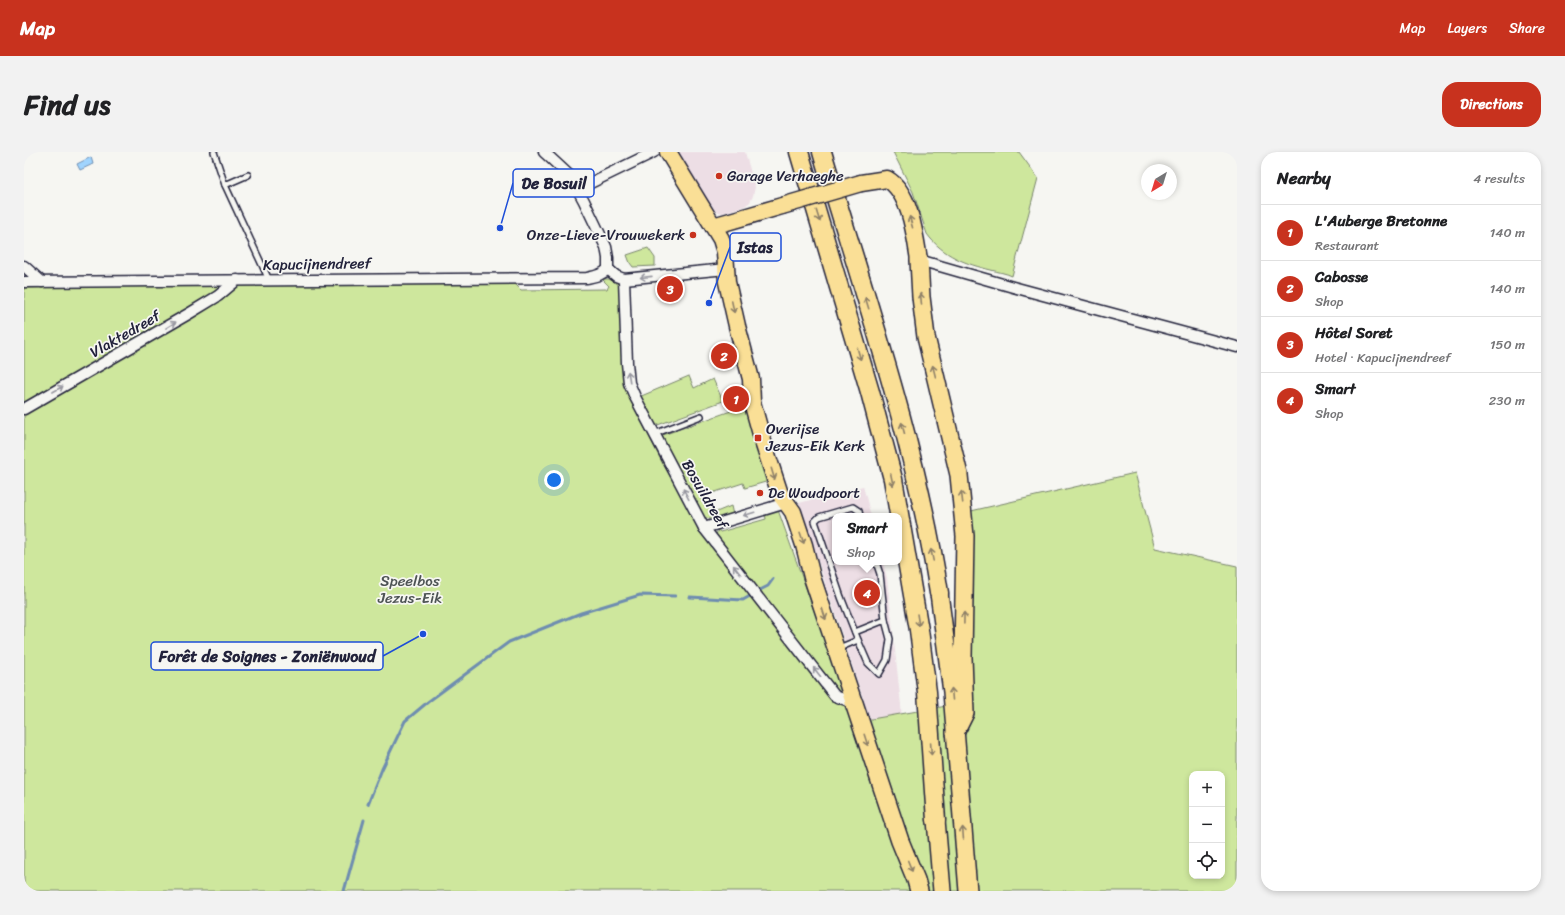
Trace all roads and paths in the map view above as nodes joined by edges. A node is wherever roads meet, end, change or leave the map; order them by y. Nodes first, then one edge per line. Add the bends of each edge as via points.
1 (214, 152) edge
2 (544, 152) edge
3 (654, 152) edge
4 (668, 152) edge
5 (799, 152) edge
6 (822, 152) edge
7 (248, 175) dead end
8 (225, 185) junction
9 (578, 189) junction
10 (713, 226) junction
11 (925, 262) junction
12 (24, 266) edge
13 (608, 269) junction
14 (726, 269) junction
15 (624, 279) junction
16 (237, 280) junction
17 (269, 280) junction
18 (24, 282) edge
19 (42, 282) junction
20 (1237, 347) edge
21 (24, 409) edge
22 (701, 416) dead end
23 (654, 434) junction
24 (786, 503) junction
25 (832, 513) edge
26 (833, 513) edge
27 (859, 513) edge
28 (899, 513) edge
29 (704, 528) junction
30 (902, 531) edge
31 (877, 565) edge
32 (939, 593) joint
33 (886, 620) junction
34 (855, 632) junction
35 (858, 640) junction
36 (836, 649) junction
37 (849, 701) junction
38 (956, 733) junction
39 (936, 820) joint
40 (918, 891) edge
41 (942, 891) edge
42 (968, 891) edge

1 - 8 lane
2 - 9 street
3 - 9 street
4 - 10 main road
5 -> 28 highway via 868,385 893,479
32 -> 6 highway via 915,473
7 - 8 lane
8 - 17 lane
9 - 13 street via 606,247
11 -> 10 main road, bridge via 903,196 898,187 887,179 864,182
10 - 14 main road via 725,252
11 - 20 street
38 -> 11 highway via 965,713 963,656 966,536 959,475 926,337 921,297
12 - 19 street
13 - 15 street
13 - 17 street, Kapucijnendreef via 604,274 587,278
14 -> 15 street
14 -> 24 main road via 751,379 752,402 780,494
23 -> 15 street, Bosuildreef via 629,383
16 - 17 street, Kapucijnendreef
16 - 19 street, Kapucijnendreef
21 -> 16 street, Vlaktedreef via 190,313 218,296
18 - 19 street, Kapucijnendreef
22 - 23 lane
29 -> 23 street, Bosuildreef
24 -> 29 street
24 -> 36 main road via 793,512
25 - 34 lane via 814,521
26 - 27 lane via 853,507
37 -> 29 street, Bosuildreef via 836,696
30 -> 39 highway via 927,692
31 - 33 lane
38 -> 32 highway
33 - 34 lane
33 - 35 lane via 890,639 887,660 879,674 868,663
34 - 35 lane
35 - 36 lane
36 - 37 main road
37 -> 40 highway
42 -> 38 highway
39 - 41 highway

